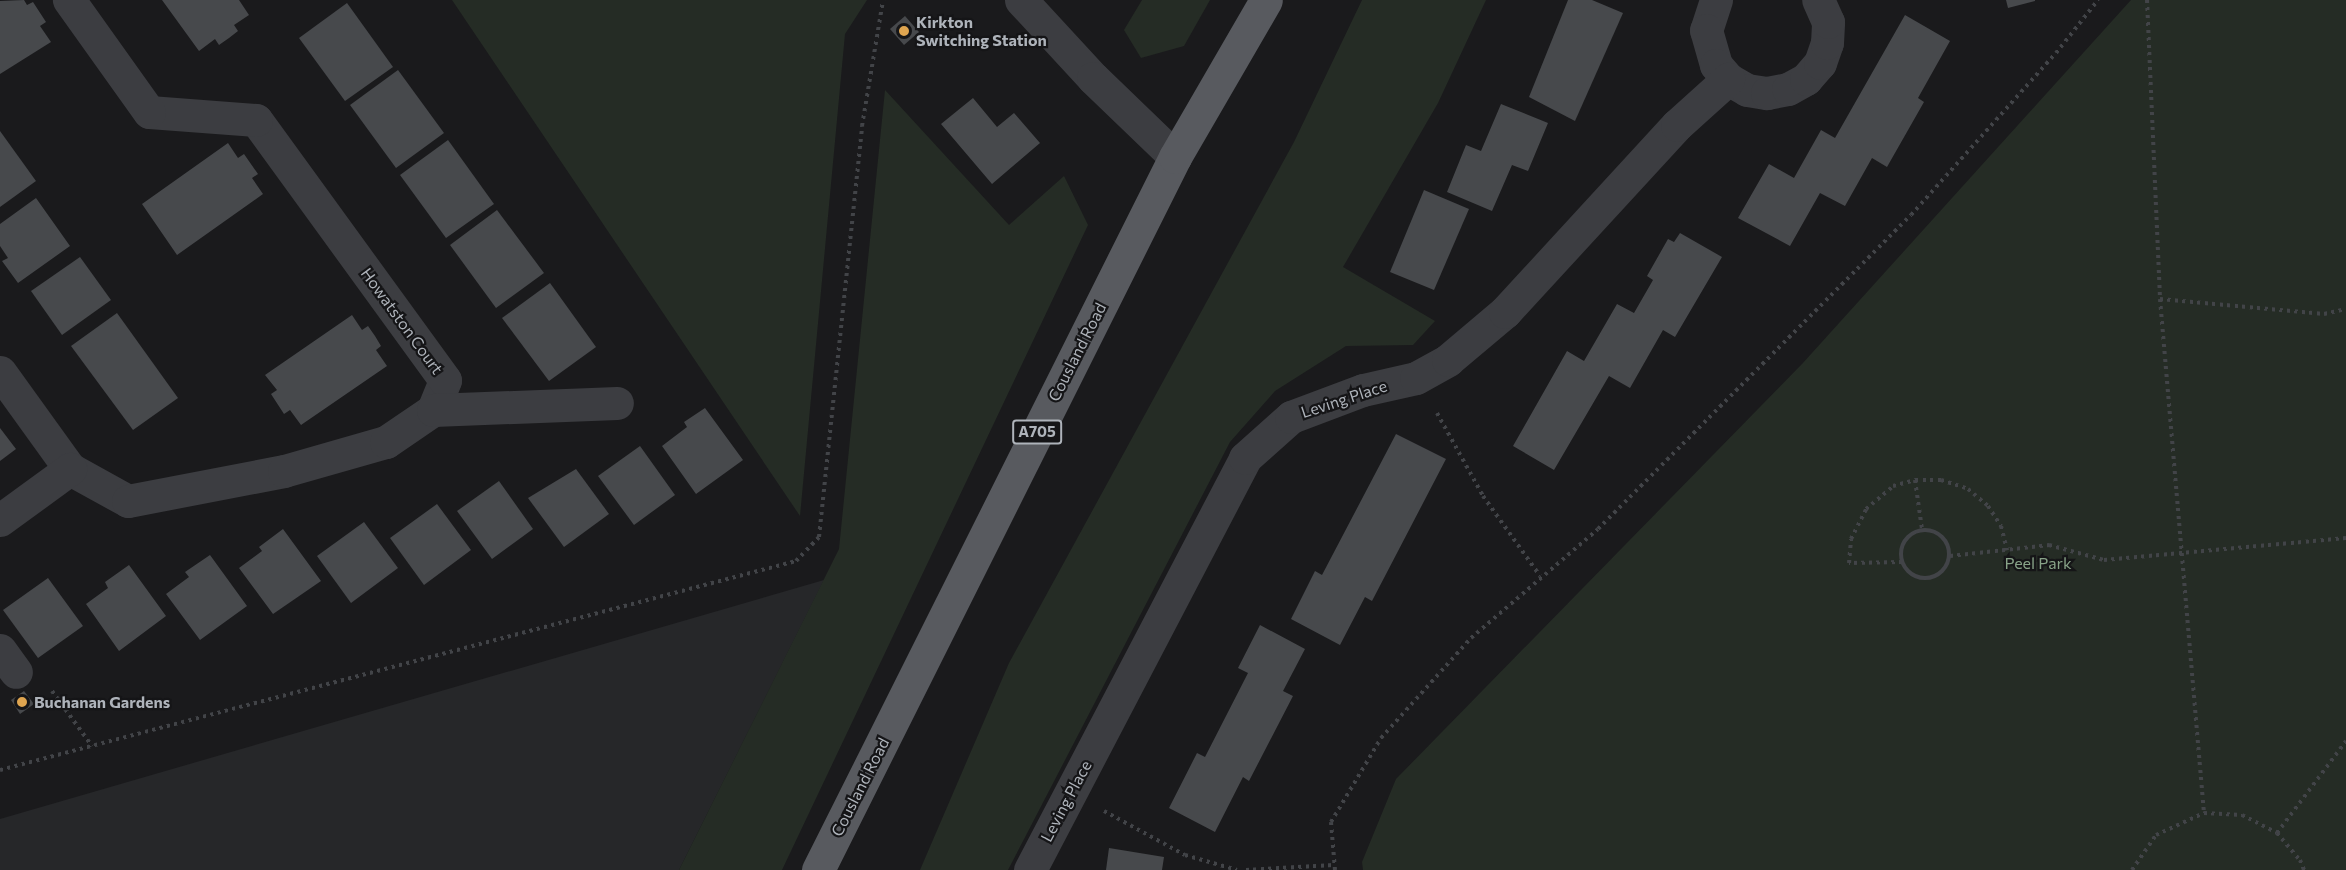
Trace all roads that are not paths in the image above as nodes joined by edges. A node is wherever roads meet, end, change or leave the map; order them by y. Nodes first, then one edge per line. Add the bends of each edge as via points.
1 (69, 0) edge
2 (1021, 0) edge
3 (1266, 0) edge
4 (1716, 0) edge
5 (1827, 1) edge
6 (1728, 79) junction
7 (1175, 157) junction
8 (0, 372) edge
9 (617, 403) dead end
10 (433, 410) junction
11 (70, 469) junction
12 (0, 520) edge
13 (818, 870) edge
14 (1030, 870) edge

1 - 10 street, Howatston Court via 149,112 256,120 445,380
2 - 7 street via 1093,78
3 - 7 main road, Cousland Road / A705
4 - 6 street via 1706,30 1708,48
5 - 6 street via 1827,43 1820,63 1806,79 1788,89 1767,93 1746,90
6 - 14 street, Leving Place via 1677,125 1505,312 1448,360 1416,378 1362,390 1291,417 1245,458
7 - 13 main road, Cousland Road / A705
8 - 11 street
9 - 10 street
10 - 11 street via 386,442 284,471 191,491 129,501
11 - 12 street

